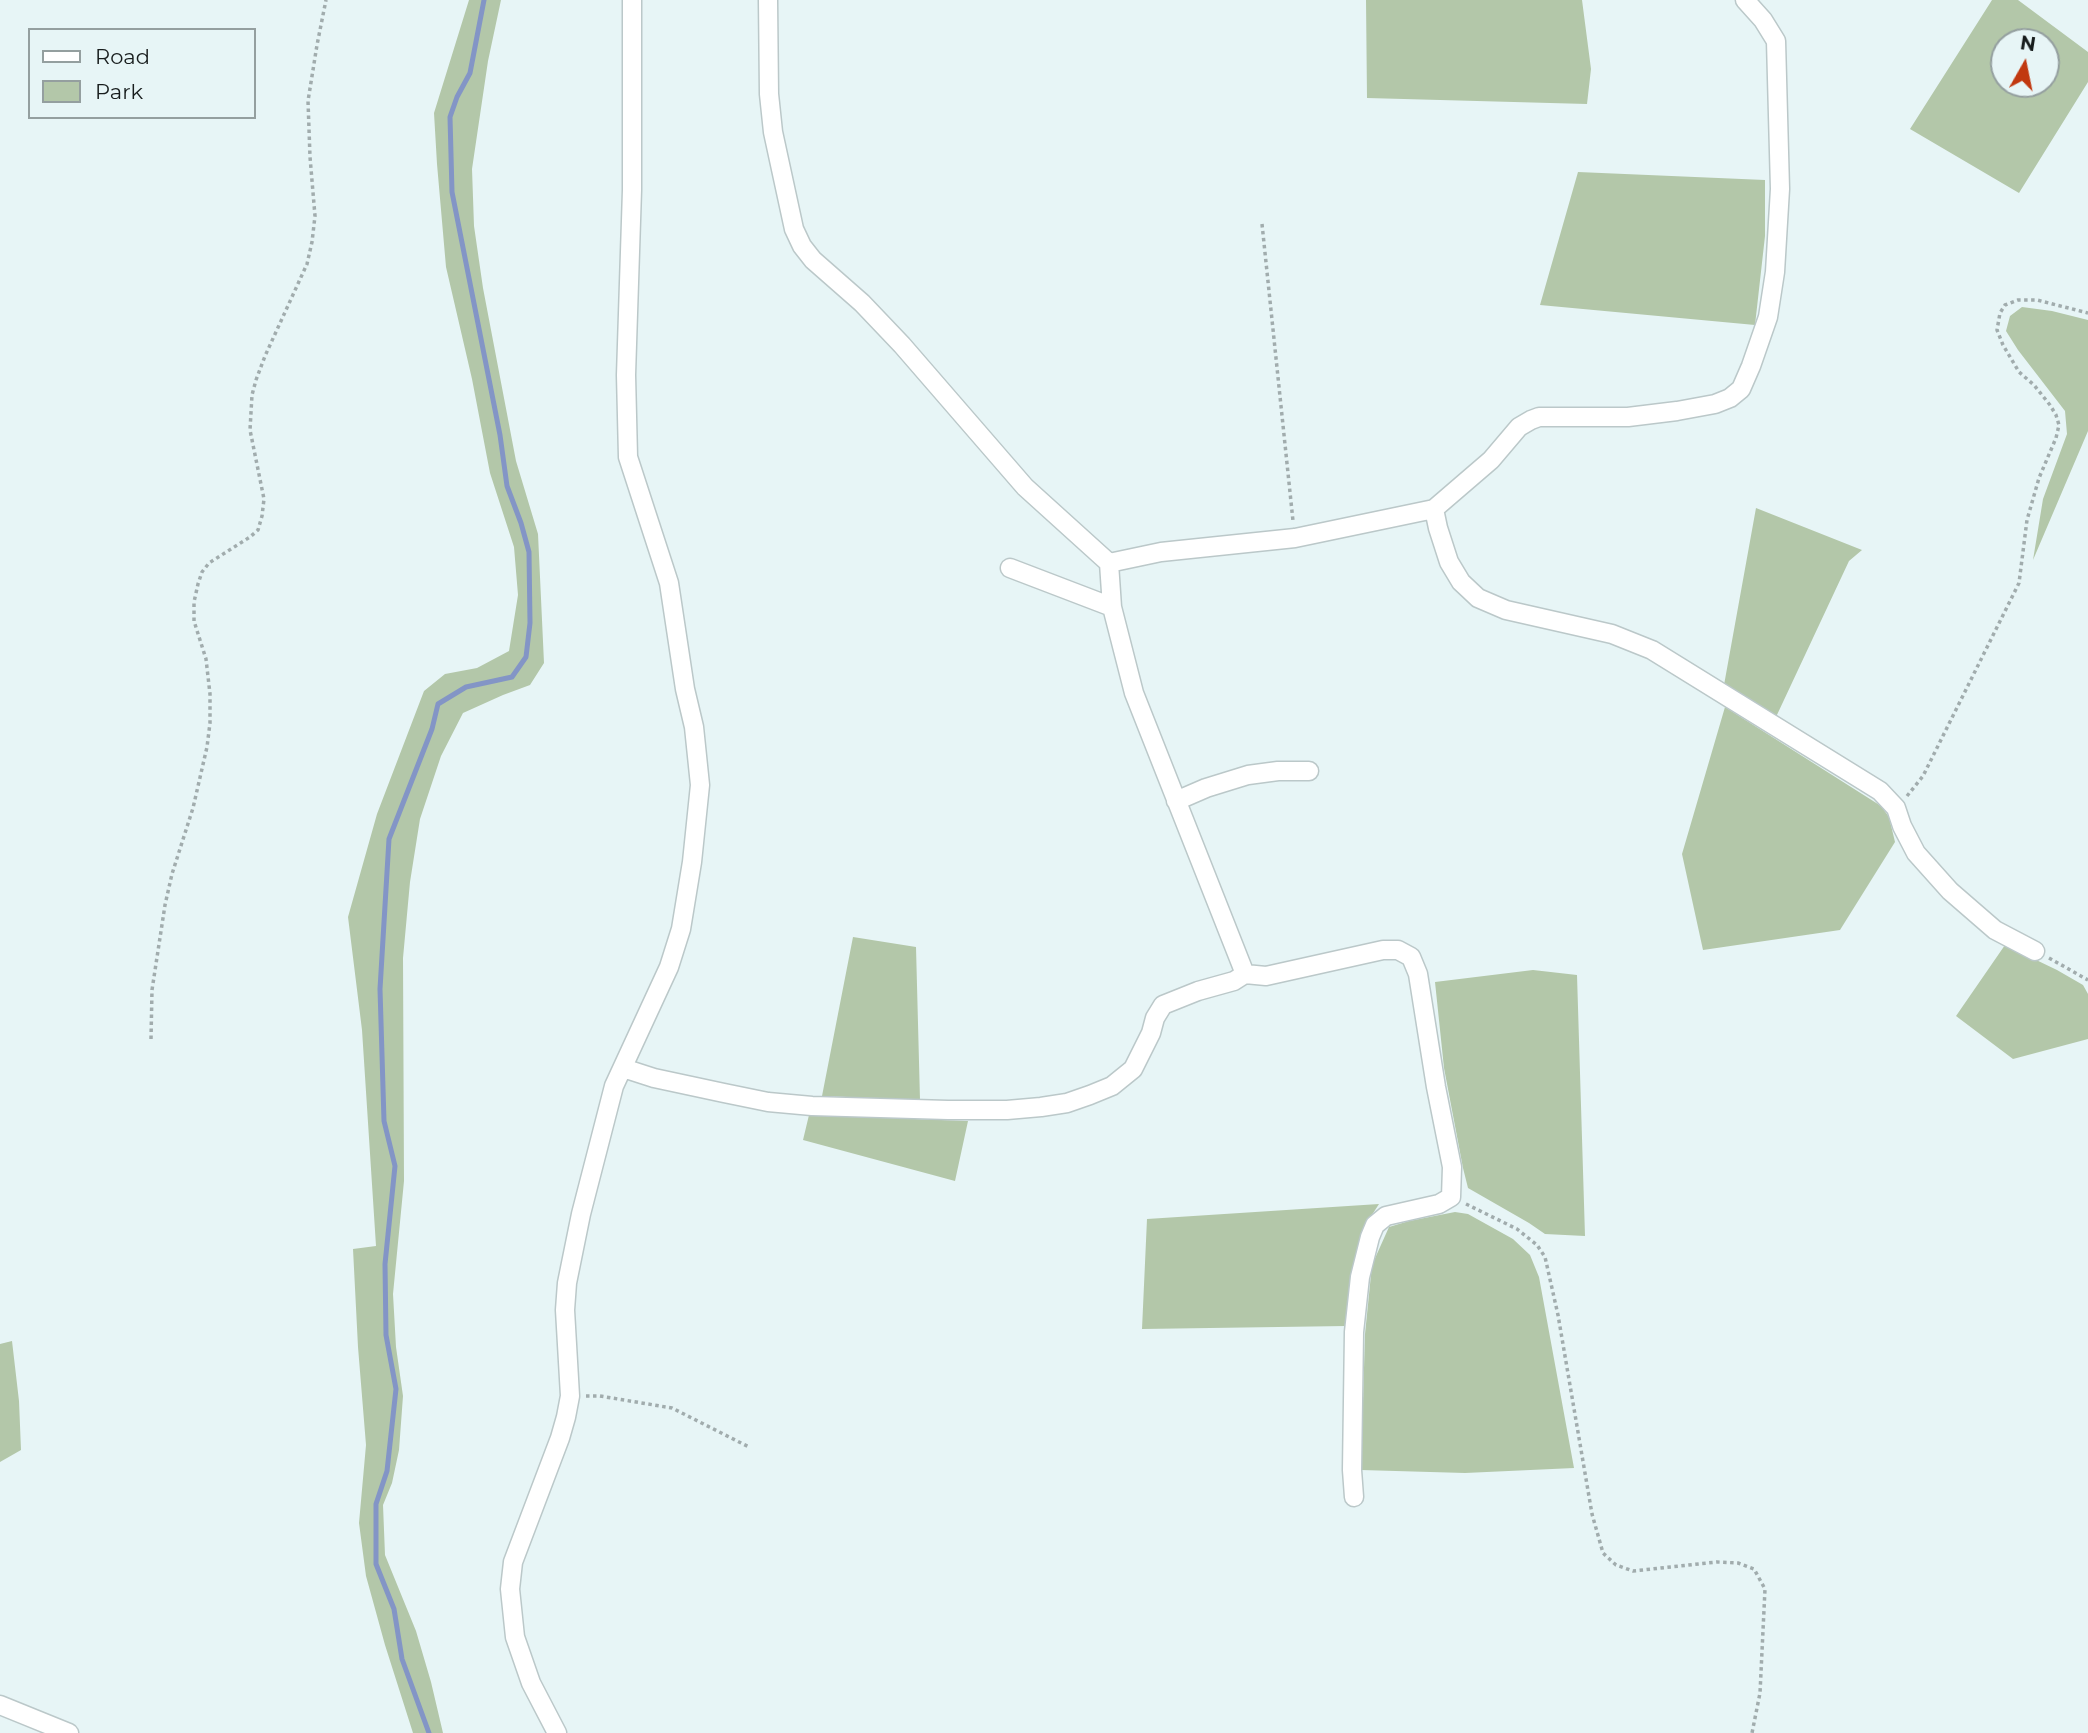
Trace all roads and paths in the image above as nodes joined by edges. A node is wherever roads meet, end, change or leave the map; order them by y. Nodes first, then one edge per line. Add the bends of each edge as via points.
1 (326, 0) edge
2 (632, 0) edge
3 (768, 0) edge
4 (1745, 0) edge
5 (1262, 223) dead end
6 (2088, 313) edge
7 (1434, 509) junction
8 (1295, 538) junction
9 (1109, 563) junction
10 (1010, 568) dead end
11 (1112, 607) junction
12 (1309, 771) dead end
13 (1176, 801) junction
14 (1896, 808) junction
15 (2035, 951) joint
16 (1245, 974) junction
17 (2088, 980) edge
18 (151, 1039) dead end
19 (623, 1068) junction
20 (1451, 1197) junction
21 (570, 1396) junction
22 (749, 1447) dead end
23 (1354, 1497) dead end
24 (0, 1704) edge
25 (69, 1733) edge
26 (557, 1733) edge
27 (1752, 1733) edge

1 - 18 path via 309,101 315,216 312,242 252,395 250,430 264,499 262,516 258,530 209,563 194,602 194,621 206,659 210,723 193,808 165,905 152,990
2 - 19 street via 628,457 668,583 700,785 681,929 669,967
3 - 9 street via 773,132 794,229 802,246 902,345 1026,487
4 - 7 street via 1776,41 1780,190 1768,317 1741,389 1715,404 1677,411 1531,420
5 - 8 path
6 - 14 path via 2018,300 2000,313 1997,330 2003,345 2019,372 2050,405 2059,425 2027,520 2019,583 1923,776
7 - 8 street
7 - 14 street via 1449,562 1478,598 1506,610 1612,634 1652,650 1880,791
8 - 9 street via 1161,552
9 - 11 street
10 - 11 street
11 - 13 street via 1134,693
12 - 13 street via 1248,775
13 - 16 street
14 - 15 street via 1916,853 1950,891 1995,930
15 - 17 path
16 - 19 street via 1163,1005 1133,1069 1112,1086 1067,1103 1041,1107 948,1110 768,1102
16 - 20 street via 1266,976 1383,950 1398,950 1411,957 1418,974 1452,1167
19 - 21 street via 607,1109 567,1283
20 - 23 street via 1440,1204 1385,1216 1370,1237 1354,1332
20 - 27 path via 1517,1229 1545,1257 1603,1553 1616,1565 1633,1571 1717,1562 1754,1569 1765,1589 1760,1693
21 - 22 path via 600,1396 672,1408
21 - 26 street via 560,1438 518,1545 510,1589 521,1656
24 - 25 street

